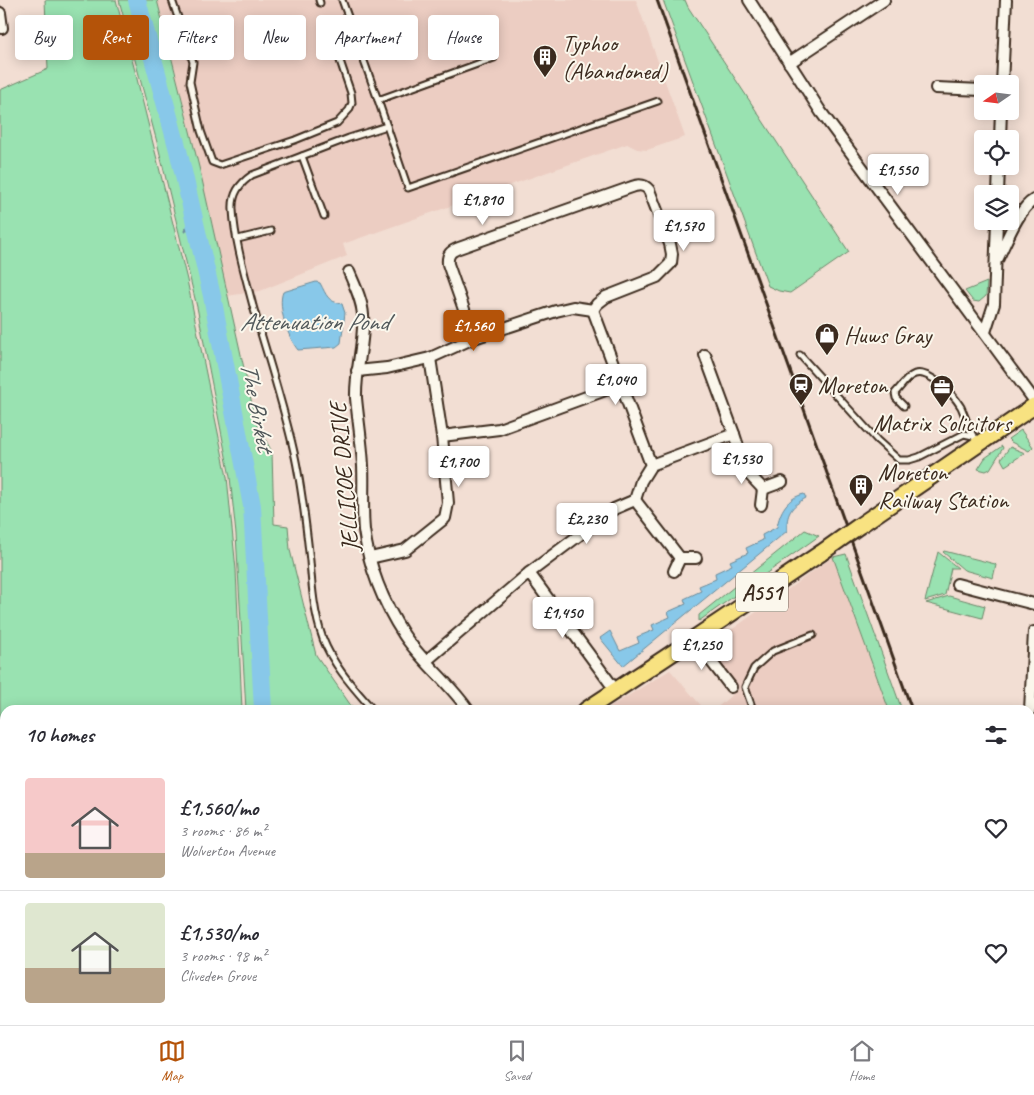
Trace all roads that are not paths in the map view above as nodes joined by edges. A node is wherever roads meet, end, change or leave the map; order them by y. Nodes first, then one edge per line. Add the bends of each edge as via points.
1 (172, 0) edge
2 (342, 0) edge
3 (749, 0) edge
4 (884, 0) edge
5 (1006, 0) edge
6 (0, 13) edge
7 (2, 28) dead end
8 (340, 60) edge
9 (488, 60) edge
10 (789, 63) junction
11 (1002, 75) edge
12 (936, 88) dead end
13 (974, 90) edge
14 (378, 100) junction
15 (658, 101) dead end
16 (387, 126) junction
17 (302, 156) junction
18 (1034, 200) edge
19 (324, 216) dead end
20 (997, 230) edge
21 (271, 231) dead end
22 (238, 239) junction
23 (996, 261) junction
24 (349, 272) dead end
25 (593, 310) junction
26 (985, 332) junction
27 (474, 338) junction
28 (704, 355) dead end
29 (800, 355) dead end
30 (430, 358) junction
31 (357, 371) junction
32 (622, 384) junction
33 (1034, 400) edge
34 (904, 406) dead end
35 (1034, 406) edge
36 (734, 434) junction
37 (442, 436) junction
38 (977, 439) junction
39 (651, 465) junction
40 (782, 482) dead end
41 (763, 489) junction
42 (635, 500) junction
43 (760, 505) dead end
44 (370, 558) junction
45 (680, 558) junction
46 (696, 558) dead end
47 (674, 571) dead end
48 (529, 573) junction
49 (957, 584) dead end
50 (1034, 604) edge
51 (1034, 632) edge
52 (813, 635) dead end
53 (694, 639) junction
54 (426, 661) junction
55 (731, 687) dead end
56 (616, 691) junction
57 (369, 705) edge
58 (464, 705) edge
59 (598, 705) edge
60 (750, 705) edge
61 (1030, 705) edge

1 - 8 lane via 193,62 190,82 201,131 212,162 220,165 337,123 352,103
2 - 14 lane
3 - 10 street
4 - 10 street
5 - 11 street
6 - 7 street
9 - 14 lane
10 - 26 street via 821,112
12 - 13 street
14 - 16 lane
15 - 16 lane via 408,188
16 - 17 lane
17 - 19 lane
17 - 22 lane via 252,175 240,185 233,204
18 - 23 street via 1022,212
20 - 23 street
21 - 22 lane
22 - 57 lane via 246,281 296,459 320,629 339,669
23 - 26 street via 994,304
24 - 31 street, JELLICOE DRIVE via 363,317
25 - 27 street via 573,307 556,311
25 - 27 street via 606,297 657,277 671,263 670,244 649,190 642,185 449,253 448,264
25 - 32 street
26 - 33 street
27 - 30 street
28 - 36 street
29 - 38 lane via 899,460 919,457 964,434
30 - 31 street
30 - 37 street
31 - 44 street, JELLICOE DRIVE via 364,531
32 - 37 street via 499,429
32 - 39 street
34 - 38 lane via 895,393 912,375 928,376 960,406
35 - 38 main road, A551
36 - 39 street
36 - 41 street via 746,471
37 - 44 street via 448,503 444,518 405,550
38 - 53 main road, A551, bridge via 821,553
39 - 42 street
40 - 41 street
41 - 43 street
42 - 45 street
42 - 48 street via 614,509
44 - 54 street, JELLICOE DRIVE via 390,612
45 - 46 street
45 - 47 street
48 - 54 street
48 - 56 street
49 - 50 street
51 - 61 street
52 - 60 lane via 772,651 754,668 744,687
53 - 55 street
53 - 56 main road, A551
54 - 58 street, JELLICOE DRIVE
56 - 59 main road, A551

